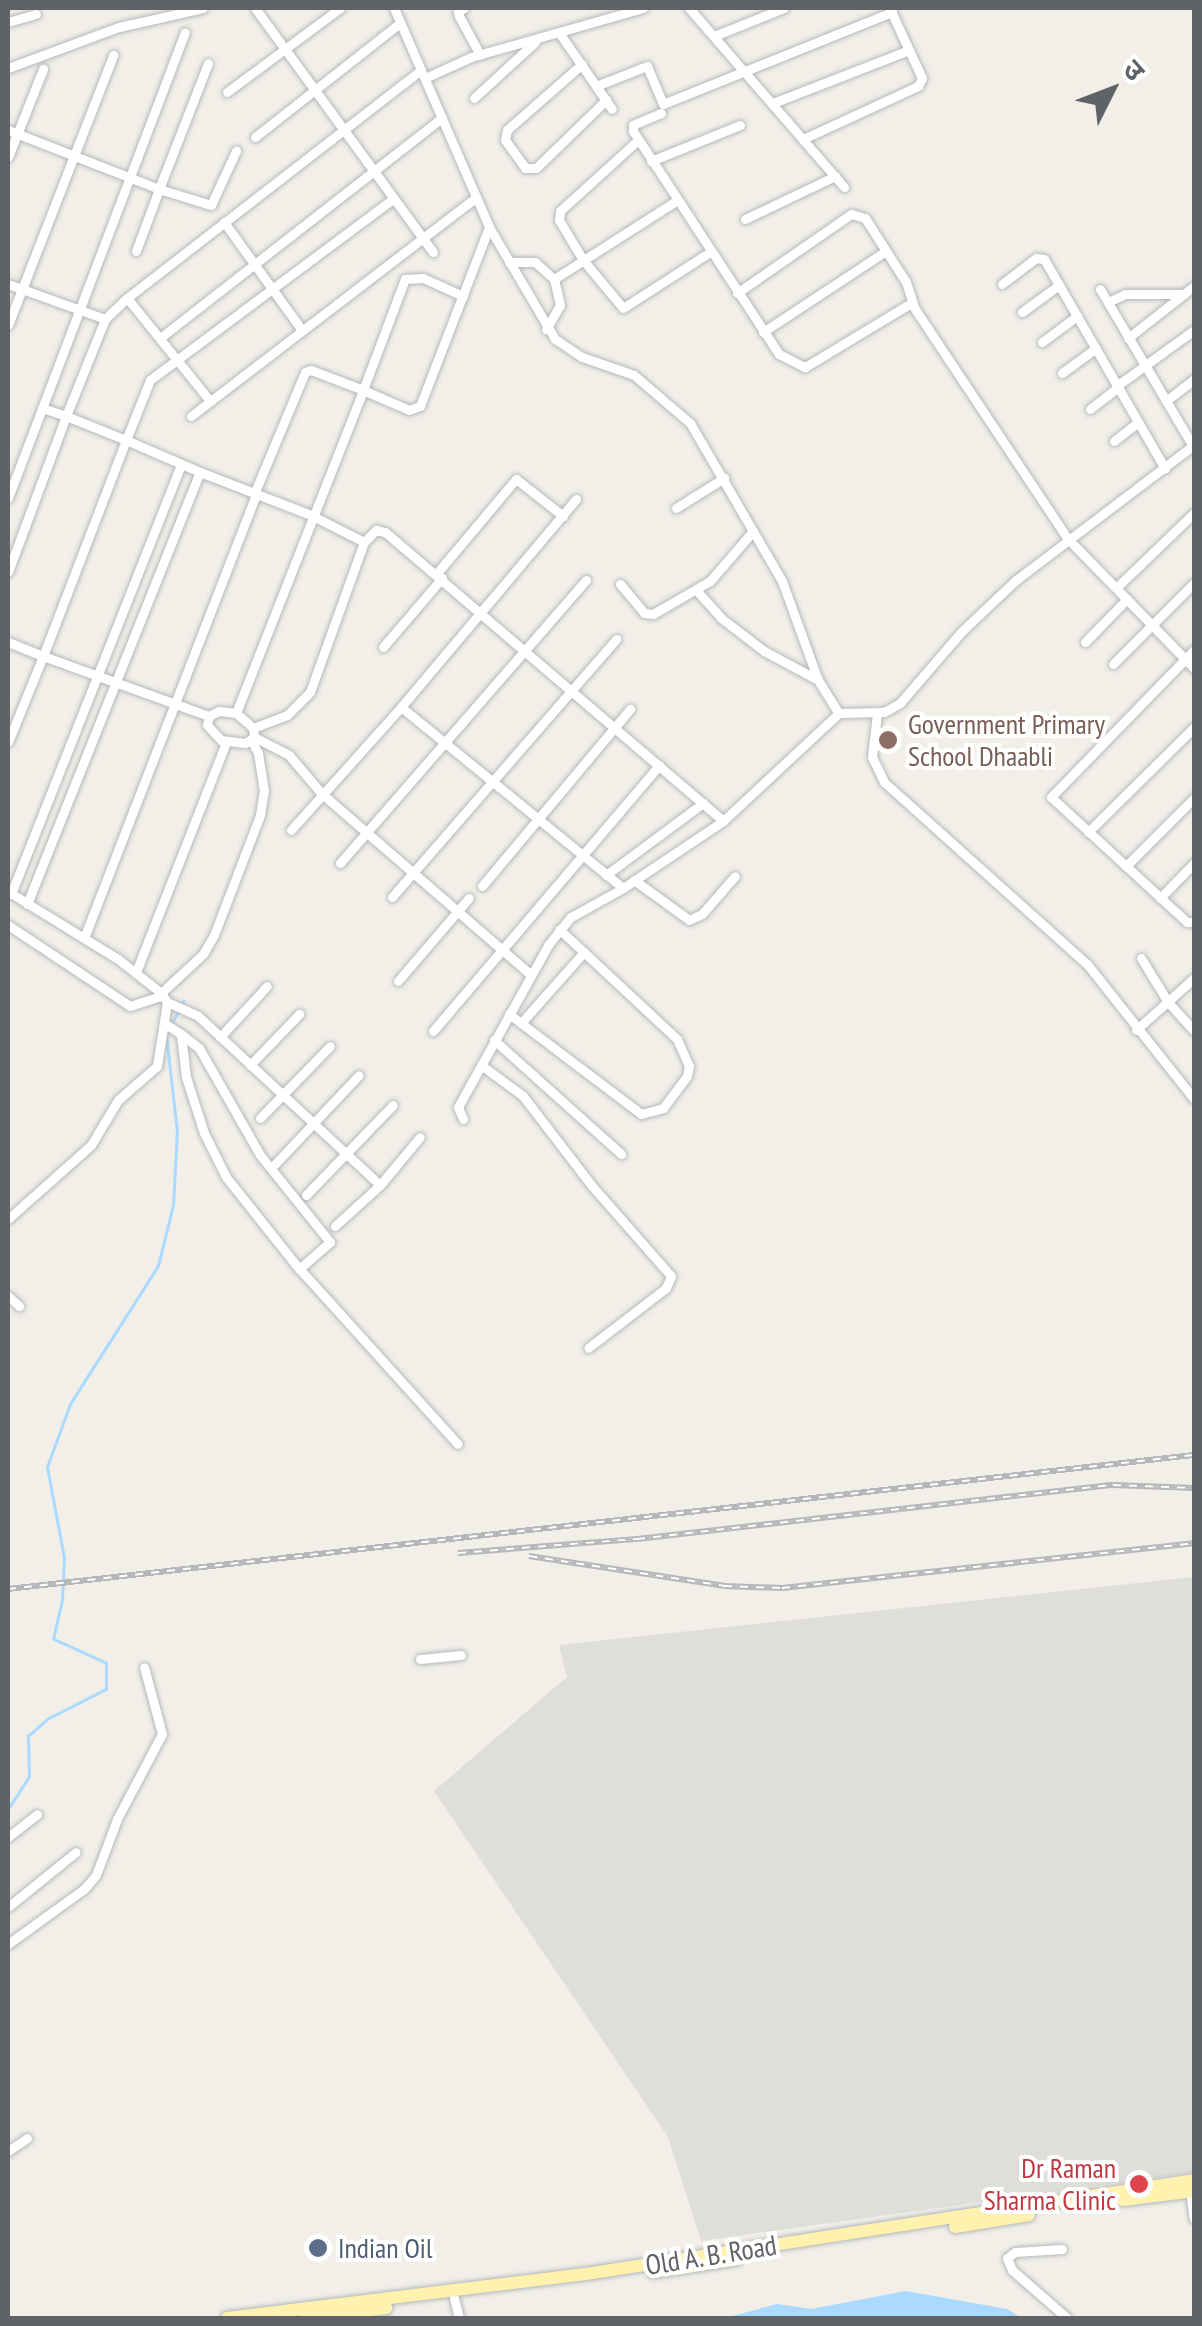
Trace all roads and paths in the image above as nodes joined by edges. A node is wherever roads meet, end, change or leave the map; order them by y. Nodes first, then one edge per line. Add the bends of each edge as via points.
1 (203, 8) edge
2 (256, 8) edge
3 (340, 8) edge
4 (394, 8) edge
5 (464, 8) edge
6 (643, 8) edge
7 (690, 8) edge
8 (784, 8) edge
9 (891, 10) edge
10 (36, 14) dead end
11 (8, 22) edge
12 (400, 23) junction
13 (185, 32) dead end
14 (560, 34) junction
15 (714, 36) junction
16 (537, 40) junction
17 (286, 49) junction
18 (909, 50) junction
19 (113, 55) dead end
20 (480, 55) junction
21 (208, 64) dead end
22 (582, 64) junction
23 (8, 68) edge
24 (44, 69) dead end
25 (746, 70) junction
26 (423, 74) junction
27 (596, 86) junction
28 (317, 90) junction
29 (227, 92) dead end
30 (474, 98) dead end
31 (773, 103) junction
32 (661, 112) dead end
33 (442, 118) junction
34 (740, 125) dead end
35 (345, 128) junction
36 (12, 132) edge
37 (256, 137) dead end
38 (804, 139) junction
39 (638, 140) junction
40 (236, 150) dead end
41 (71, 156) junction
42 (8, 157) edge
43 (651, 161) junction
44 (374, 172) junction
45 (834, 176) junction
46 (130, 178) junction
47 (844, 187) dead end
48 (158, 189) junction
49 (394, 198) junction
50 (474, 198) junction
51 (676, 202) junction
52 (745, 219) dead end
53 (224, 222) junction
54 (489, 227) junction
55 (422, 236) junction
56 (136, 251) dead end
57 (886, 251) junction
58 (432, 252) dead end
59 (710, 252) junction
60 (583, 260) junction
61 (509, 262) junction
62 (254, 265) junction
63 (554, 278) junction
64 (8, 284) edge
65 (1002, 284) dead end
66 (1059, 285) junction
67 (1194, 286) edge
68 (20, 289) junction
69 (272, 289) junction
70 (1100, 289) dead end
71 (737, 293) junction
72 (1184, 294) junction
73 (463, 296) junction
74 (127, 298) junction
75 (1108, 302) junction
76 (913, 306) junction
77 (78, 312) junction
78 (1022, 312) dead end
79 (1078, 316) junction
80 (104, 319) junction
81 (8, 324) edge
82 (546, 329) junction
83 (302, 330) junction
84 (1194, 330) edge
85 (763, 332) junction
86 (160, 338) junction
87 (1128, 338) junction
88 (1042, 342) dead end
89 (1096, 348) junction
90 (177, 359) junction
91 (1145, 367) junction
92 (1062, 373) dead end
93 (1194, 379) edge
94 (1118, 386) junction
95 (362, 390) junction
96 (210, 401) junction
97 (1166, 401) junction
98 (42, 408) junction
99 (1090, 409) dead end
100 (66, 416) junction
101 (190, 416) dead end
102 (1138, 422) junction
103 (126, 440) junction
104 (1114, 441) dead end
105 (1194, 445) edge
106 (181, 464) junction
107 (1165, 469) junction
108 (200, 472) junction
109 (724, 478) junction
110 (255, 494) junction
111 (8, 496) edge
112 (576, 499) dead end
113 (676, 508) dead end
114 (1194, 513) edge
115 (311, 515) junction
116 (563, 516) junction
117 (753, 531) junction
118 (369, 537) junction
119 (1067, 538) junction
120 (8, 572) edge
121 (439, 576) junction
122 (586, 580) dead end
123 (1194, 583) edge
124 (620, 584) dead end
125 (1116, 588) junction
126 (697, 591) junction
127 (1127, 599) junction
128 (483, 612) junction
129 (1153, 626) junction
130 (616, 639) dead end
131 (8, 642) edge
132 (1085, 642) dead end
133 (383, 646) dead end
134 (526, 650) junction
135 (1194, 650) edge
136 (43, 656) junction
137 (1185, 658) junction
138 (1113, 664) dead end
139 (1194, 668) edge
140 (98, 677) junction
141 (818, 680) junction
142 (116, 683) junction
143 (571, 691) junction
144 (173, 704) junction
145 (402, 707) junction
146 (630, 709) dead end
147 (876, 712) junction
148 (236, 713) junction
149 (839, 713) junction
150 (209, 716) junction
151 (614, 726) junction
152 (1194, 727) edge
153 (252, 735) junction
154 (8, 742) edge
155 (226, 742) junction
156 (444, 742) junction
157 (659, 765) junction
158 (490, 781) junction
159 (321, 793) junction
160 (1194, 798) edge
161 (703, 804) junction
162 (538, 819) junction
163 (723, 821) junction
164 (291, 830) dead end
165 (1088, 832) junction
166 (366, 834) junction
167 (582, 857) junction
168 (1194, 863) edge
169 (340, 864) dead end
170 (1126, 866) junction
171 (412, 872) junction
172 (606, 874) junction
173 (735, 876) dead end
174 (634, 880) junction
175 (482, 886) dead end
176 (622, 888) junction
177 (9, 892) edge
178 (392, 897) dead end
179 (469, 898) dead end
180 (1160, 898) junction
181 (28, 904) junction
182 (457, 912) junction
183 (1194, 922) edge
184 (8, 925) edge
185 (560, 929) junction
186 (84, 938) junction
187 (501, 952) junction
188 (584, 952) junction
189 (1141, 958) dead end
190 (136, 972) junction
191 (530, 974) junction
192 (1194, 978) edge
193 (398, 981) dead end
194 (268, 986) dead end
195 (166, 1000) junction
196 (1168, 1002) junction
197 (193, 1013) junction
198 (299, 1014) dead end
199 (509, 1014) junction
200 (521, 1023) junction
201 (175, 1030) junction
202 (1136, 1030) junction
203 (433, 1031) dead end
204 (1194, 1031) edge
205 (220, 1037) junction
206 (494, 1040) junction
207 (330, 1046) dead end
208 (481, 1065) junction
209 (250, 1066) junction
210 (359, 1076) dead end
211 (283, 1096) junction
212 (1194, 1098) edge
213 (392, 1105) dead end
214 (260, 1118) dead end
215 (463, 1119) dead end
216 (312, 1123) junction
217 (420, 1138) dead end
218 (346, 1154) junction
219 (621, 1154) dead end
220 (274, 1164) dead end
221 (380, 1186) junction
222 (306, 1195) dead end
223 (8, 1219) edge
224 (335, 1226) dead end
225 (299, 1269) junction
226 (8, 1296) edge
227 (19, 1306) dead end
228 (588, 1348) dead end
229 (458, 1444) dead end
230 (461, 1654) dead end
231 (420, 1659) dead end
232 (144, 1667) dead end
233 (37, 1814) dead end
234 (8, 1837) edge
235 (76, 1852) dead end
236 (8, 1907) edge
237 (8, 1944) edge
238 (27, 2138) dead end
239 (8, 2151) edge
240 (1193, 2187) edge
241 (1194, 2219) edge
242 (1062, 2249) dead end
243 (454, 2298) junction
244 (384, 2313) edge
245 (227, 2318) edge
246 (305, 2318) edge
247 (459, 2318) edge
248 (1066, 2318) edge

1 - 23 street via 119,28
2 - 17 street
3 - 17 street
4 - 12 street
5 - 20 street via 459,16
6 - 14 street
7 - 15 street
8 - 15 street
9 - 18 street
9 - 25 street
10 - 11 street
12 - 26 street
12 - 28 street
13 - 46 street
14 - 16 street
14 - 22 street
15 - 25 street
16 - 20 street
16 - 30 street
17 - 28 street
17 - 29 street
18 - 31 street
18 - 38 street via 922,78 915,91
19 - 41 street
20 - 26 street
21 - 48 street
22 - 27 street
22 - 27 street via 507,130 505,140 525,168 536,168 609,104
24 - 36 street
25 - 27 street via 663,104 647,66
25 - 31 street
26 - 33 street
26 - 35 street
28 - 35 street
28 - 37 street
31 - 38 street
32 - 39 street via 633,125
33 - 44 street
33 - 50 street
34 - 43 street
35 - 44 street
35 - 53 street
36 - 41 street
36 - 42 street
38 - 45 street
39 - 43 street
39 - 60 street via 560,210
40 - 48 street via 211,206
41 - 46 street
41 - 68 street
43 - 51 street
44 - 49 street
44 - 62 street
45 - 47 street
45 - 52 street
46 - 48 street
46 - 77 street
48 - 56 street
49 - 55 street
49 - 69 street
50 - 54 street
50 - 55 street
51 - 59 street
51 - 60 street
53 - 62 street
53 - 74 street
54 - 61 street
54 - 73 street
55 - 58 street
55 - 83 street
57 - 71 street via 865,218 851,214
57 - 76 street
57 - 85 street
59 - 60 street via 623,308
59 - 71 street
60 - 63 street
61 - 63 street via 534,262
61 - 82 street
62 - 69 street
62 - 86 street
63 - 82 street via 560,306
64 - 68 street
65 - 66 street via 1040,256
66 - 78 street
66 - 79 street
67 - 72 street
68 - 77 street
68 - 81 street
69 - 83 street
69 - 90 street
70 - 75 street
71 - 85 street
72 - 75 street via 1125,294
72 - 87 street
73 - 95 street via 420,406 409,410
73 - 95 street via 423,278 405,279
74 - 80 street
74 - 86 street
75 - 87 street
76 - 85 street via 805,366 779,354
76 - 119 street
77 - 80 street
77 - 98 street
79 - 88 street
79 - 89 street
80 - 100 street
82 - 109 street via 582,356 622,368 673,404
83 - 96 street
84 - 91 street
86 - 90 street
87 - 91 street
89 - 92 street
89 - 94 street
90 - 96 street
90 - 103 street via 150,380
91 - 94 street
91 - 97 street
93 - 97 street
94 - 99 street
94 - 102 street
95 - 110 street via 305,372
95 - 115 street
96 - 101 street
97 - 105 street
98 - 100 street
98 - 111 street
100 - 103 street
100 - 120 street
102 - 104 street
102 - 107 street
103 - 106 street
103 - 136 street
105 - 107 street
106 - 108 street
106 - 140 street
107 - 119 street
108 - 110 street
108 - 142 street
109 - 113 street
109 - 117 street
110 - 115 street
110 - 144 street
112 - 116 street
114 - 125 street
115 - 118 street
115 - 148 street
116 - 121 street via 516,479
116 - 128 street
117 - 126 street
117 - 141 street via 799,620
118 - 121 street via 385,532
118 - 153 street via 310,692
119 - 125 street
119 - 147 street via 960,632 904,700
121 - 128 street
121 - 133 street
122 - 134 street
123 - 129 street
124 - 126 street via 649,614
125 - 127 street
126 - 141 street via 764,651
127 - 129 street
127 - 132 street
128 - 134 street
128 - 145 street
129 - 137 street
129 - 138 street
130 - 143 street
131 - 136 street
134 - 143 street
134 - 156 street
135 - 137 street
136 - 140 street
136 - 154 street
137 - 139 street
137 - 165 street via 1053,793
140 - 142 street
140 - 177 street
141 - 149 street
142 - 144 street
142 - 181 street
143 - 151 street
143 - 158 street
144 - 150 street
144 - 186 street
145 - 156 street
145 - 159 street
146 - 151 street
147 - 149 street
147 - 202 street via 872,758 884,782 1088,964
148 - 150 street
148 - 153 street
149 - 163 street
150 - 155 street via 213,734
151 - 157 street
151 - 162 street
152 - 165 street
153 - 155 street
153 - 159 street via 279,746
153 - 195 street via 264,790 260,815 214,935 203,954 166,983
155 - 190 street
156 - 158 street
156 - 166 street
157 - 161 street
157 - 167 street
158 - 162 street
158 - 171 street
159 - 164 street
159 - 166 street
160 - 170 street
161 - 163 street
161 - 172 street
162 - 167 street
162 - 175 street
163 - 174 street
165 - 170 street
166 - 169 street
166 - 171 street
167 - 172 street
167 - 187 street
168 - 180 street
170 - 180 street
171 - 178 street
171 - 182 street
172 - 176 street
173 - 174 street via 689,920
174 - 176 street
176 - 185 street
177 - 181 street
179 - 182 street
180 - 183 street
181 - 186 street
182 - 187 street
182 - 193 street
184 - 195 street via 130,1006
185 - 188 street
185 - 191 street
186 - 190 street
187 - 191 street
187 - 203 street
188 - 200 street
188 - 200 street via 685,1053 687,1076 663,1108 641,1114
189 - 196 street
190 - 195 street
191 - 199 street
192 - 196 street
194 - 205 street
195 - 197 street
195 - 201 street
196 - 202 street
196 - 204 street
197 - 201 street
197 - 205 street
198 - 209 street
199 - 200 street
199 - 206 street
201 - 223 street via 152,1072 118,1100 91,1145
201 - 225 street via 218,1162
201 - 225 street via 260,1155 330,1242
202 - 212 street
205 - 209 street
206 - 208 street
206 - 219 street
207 - 211 street
208 - 215 street via 458,1107
208 - 228 street via 523,1096 672,1276 666,1288
209 - 211 street
210 - 216 street
211 - 214 street
211 - 216 street
213 - 218 street
216 - 218 street
216 - 220 street
217 - 221 street
218 - 221 street
218 - 222 street
221 - 224 street
225 - 229 street
226 - 227 street
230 - 231 street
232 - 237 street via 162,1734 96,1875
233 - 234 street
235 - 236 street
238 - 239 street
240 - 241 street
240 - 243 main road, Old A. B. Road
240 - 245 main road, Old A. B. Road
242 - 248 street via 1007,2258
243 - 244 main road, Old A. B. Road
243 - 247 street
244 - 246 main road, Old A. B. Road

